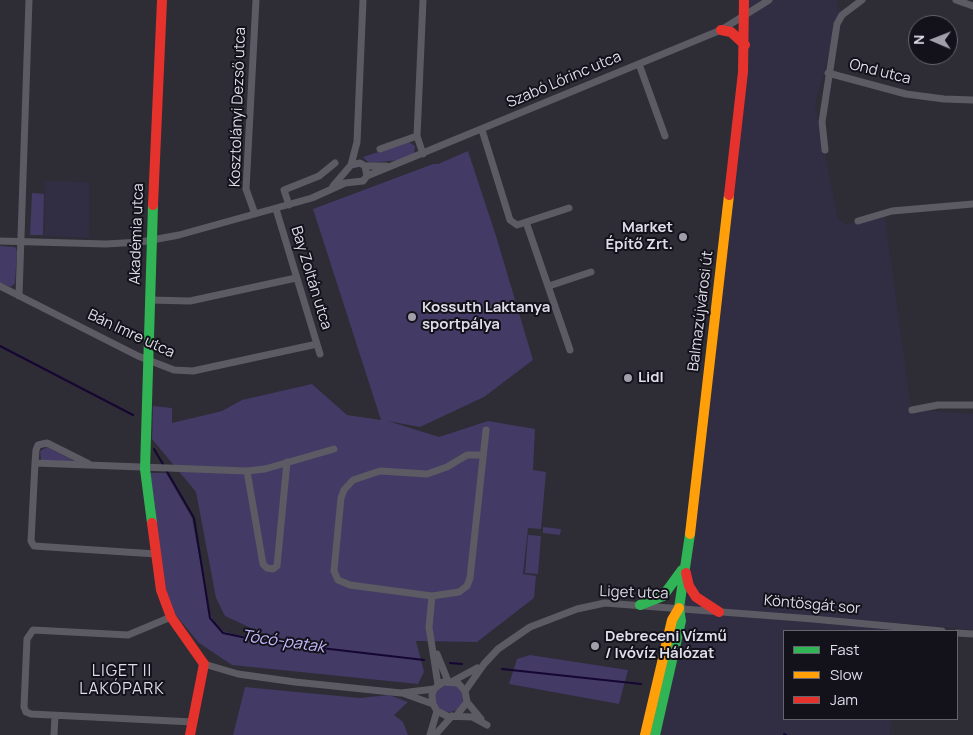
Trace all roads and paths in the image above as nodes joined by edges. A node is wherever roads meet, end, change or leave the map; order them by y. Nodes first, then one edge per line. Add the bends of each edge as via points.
1 (30, 0) edge
2 (162, 0) edge
3 (256, 0) edge
4 (363, 0) edge
5 (423, 0) edge
6 (744, 0) edge
7 (769, 0) edge
8 (862, 0) edge
9 (956, 0) edge
10 (973, 6) edge
11 (744, 16) junction
12 (721, 30) junction
13 (745, 45) junction
14 (639, 64) junction
15 (828, 73) junction
16 (973, 100) edge
17 (482, 130) junction
18 (417, 136) junction
19 (665, 136) dead end
20 (357, 142) junction
21 (380, 149) dead end
22 (825, 150) dead end
23 (423, 154) junction
24 (335, 163) dead end
25 (363, 164) junction
26 (392, 166) junction
27 (350, 168) junction
28 (367, 176) junction
29 (354, 182) junction
30 (329, 189) junction
31 (973, 204) edge
32 (289, 205) junction
33 (569, 208) dead end
34 (276, 209) junction
35 (255, 214) junction
36 (858, 220) dead end
37 (526, 222) junction
38 (151, 240) junction
39 (0, 241) edge
40 (20, 241) junction
41 (591, 272) dead end
42 (296, 278) junction
43 (0, 286) edge
44 (549, 286) junction
45 (19, 296) junction
46 (150, 300) junction
47 (316, 344) junction
48 (570, 350) dead end
49 (320, 354) dead end
50 (147, 360) junction
51 (973, 405) edge
52 (912, 410) dead end
53 (486, 430) dead end
54 (334, 449) dead end
55 (483, 455) junction
56 (287, 462) junction
57 (35, 463) junction
58 (92, 466) junction
59 (146, 469) junction
60 (247, 471) junction
61 (156, 554) junction
62 (684, 567) junction
63 (432, 596) junction
64 (640, 605) junction
65 (679, 608) junction
66 (719, 612) junction
67 (172, 618) junction
68 (930, 630) edge
69 (958, 632) edge
70 (973, 634) edge
71 (432, 644) junction
72 (204, 664) junction
73 (484, 664) junction
74 (451, 681) junction
75 (436, 687) junction
76 (465, 691) junction
77 (401, 693) junction
78 (467, 702) junction
79 (433, 704) junction
80 (437, 711) junction
81 (454, 715) junction
82 (55, 716) junction
83 (193, 722) junction
84 (54, 735) edge
85 (190, 735) edge
86 (430, 735) edge
87 (435, 735) edge
88 (645, 735) edge
89 (655, 735) edge

1 - 40 street
2 - 38 main road, Akadémia utca
3 - 35 street, Kosztolányi Dezső utca via 246,189
4 - 20 street
5 - 18 street
6 - 11 main road, Balmazújvárosi út
7 - 11 street, Szabó Lőrinc utca
8 - 15 street via 842,15 837,24
9 - 10 street
11 - 12 street, Szabó Lőrinc utca
11 - 13 main road, Balmazújvárosi út
12 - 13 main road via 731,32
12 - 14 street, Szabó Lőrinc utca
13 - 62 main road, Balmazújvárosi út via 698,477
14 - 17 street, Szabó Lőrinc utca
14 - 19 street
15 - 16 street, Ond utca via 906,94 944,100
15 - 22 street, Ond utca via 822,122
17 - 23 street, Szabó Lőrinc utca
17 - 37 street via 510,220 517,225
18 - 21 street
18 - 23 street
20 - 25 street
20 - 27 street
23 - 26 street, Szabó Lőrinc utca
24 - 32 street via 319,176 284,190
25 - 26 street, Szabó Lőrinc utca
25 - 27 street
25 - 28 street
26 - 28 street, Szabó Lőrinc utca
27 - 29 street via 349,177
27 - 30 street
28 - 29 street via 360,182
29 - 30 street
30 - 32 street
31 - 36 street via 892,211
32 - 34 street
33 - 37 street
34 - 35 street
34 - 42 street, Bay Zoltán utca
35 - 38 street
37 - 44 street
38 - 40 street via 106,244
38 - 46 main road, Akadémia utca
39 - 40 street
40 - 45 street
41 - 44 street
42 - 46 street via 190,301
42 - 47 street, Bay Zoltán utca
43 - 45 street, Bán Imre utca
44 - 48 street
45 - 50 street, Bán Imre utca
46 - 50 main road, Akadémia utca
47 - 49 street, Bay Zoltán utca
47 - 50 street, Bán Imre utca via 193,371 174,370
50 - 59 main road, Akadémia utca
51 - 52 street via 938,405
53 - 55 street
54 - 56 street
55 - 63 street via 470,578 467,586 459,592
55 - 63 street via 467,455 427,474 392,471 370,474 353,480 344,490 334,571 338,580 350,585
56 - 60 street
56 - 60 street via 277,566 272,569 263,564
57 - 58 street
57 - 58 street via 38,445 47,443
57 - 61 street via 31,541 34,546
58 - 59 street
59 - 60 street
59 - 61 main road, Akadémia utca
61 - 67 main road, Akadémia utca via 161,590
62 - 64 main road via 663,596
62 - 65 main road, Balmazújvárosi út
62 - 66 main road via 696,597
63 - 71 street via 429,627
64 - 65 street, Liget utca
64 - 73 street, Liget utca via 588,606 547,619 498,649
65 - 66 street, Köntösgát sor
65 - 88 main road, Balmazújvárosi út via 672,620
65 - 89 main road, Balmazújvárosi út via 681,624
66 - 68 street, Köntösgát sor
67 - 72 main road, Akadémia utca
67 - 82 street via 128,635 33,630 27,639 24,707 31,714
69 - 70 street
71 - 74 street
71 - 75 street
72 - 77 street via 238,674
72 - 83 main road
73 - 74 street, Liget utca
73 - 76 street, Liget utca
74 - 75 street
74 - 76 street
75 - 77 street
75 - 79 street
76 - 78 street
77 - 79 street
78 - 81 street
78 - 81 street via 487,725 472,716
79 - 80 street
80 - 81 street via 442,715
80 - 86 street
81 - 87 street
82 - 83 street
82 - 84 street
83 - 85 main road

